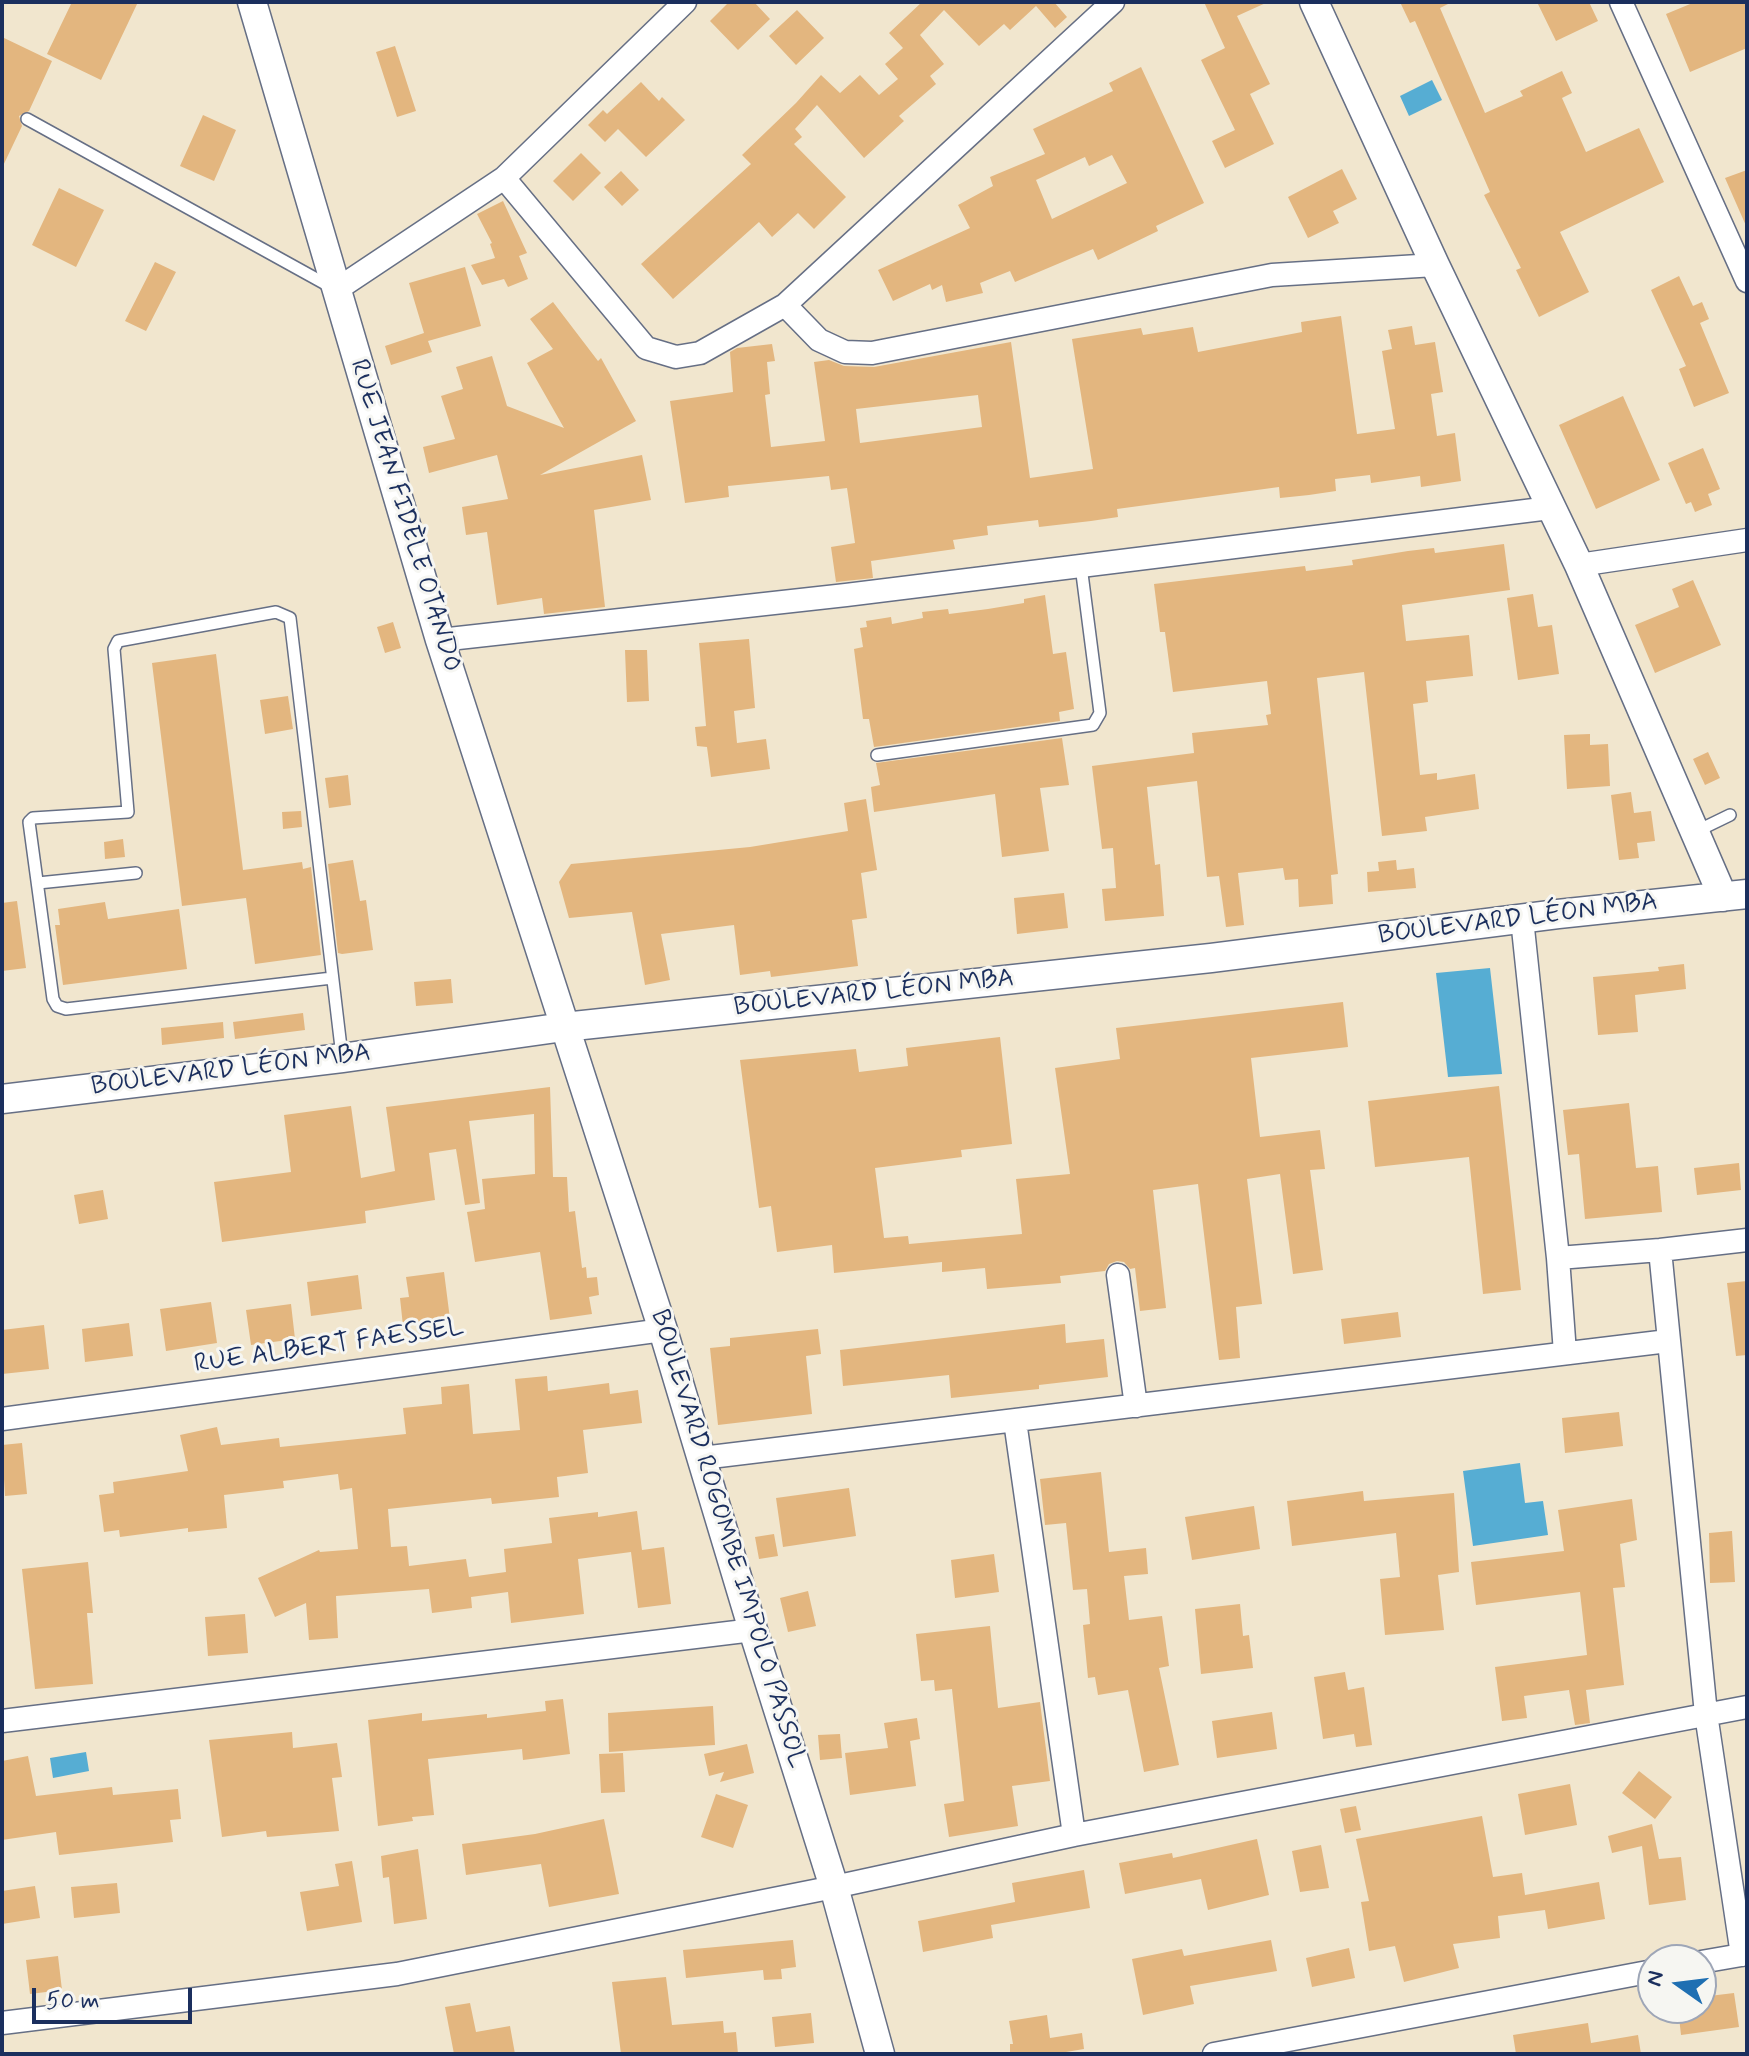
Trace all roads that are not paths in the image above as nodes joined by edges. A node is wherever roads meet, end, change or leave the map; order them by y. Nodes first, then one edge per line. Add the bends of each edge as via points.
1 (252, 2) edge
2 (685, 2) edge
3 (1113, 2) edge
4 (1314, 2) edge
5 (1621, 2) edge
6 (27, 119) dead end
7 (504, 178) junction
8 (1435, 265) junction
9 (1747, 281) edge
10 (336, 290) junction
11 (785, 305) junction
12 (1550, 508) junction
13 (1747, 540) edge
14 (1579, 565) junction
15 (1081, 566) junction
16 (440, 640) junction
17 (877, 755) dead end
18 (1730, 815) dead end
19 (1694, 832) junction
20 (136, 873) dead end
21 (38, 883) junction
22 (1735, 896) edge
23 (1522, 919) junction
24 (332, 978) junction
25 (564, 1027) junction
26 (342, 1058) junction
27 (2, 1099) edge
28 (1747, 1240) edge
29 (1660, 1250) junction
30 (1558, 1258) junction
31 (1118, 1275) dead end
32 (663, 1330) junction
33 (1668, 1341) junction
34 (1565, 1353) junction
35 (1136, 1406) junction
36 (2, 1419) edge
37 (1015, 1421) junction
38 (702, 1458) junction
39 (753, 1630) junction
40 (1747, 1707) edge
41 (1706, 1714) junction
42 (2, 1721) edge
43 (1074, 1835) junction
44 (834, 1887) junction
45 (1744, 1954) edge
46 (1717, 1959) edge
47 (1637, 1974) edge
48 (2, 2023) edge
49 (880, 2054) edge
50 (1214, 2054) edge

1 - 10 street, RUE JEAN FIDÈLE OTANDO
2 - 7 street
3 - 11 street
4 - 8 street
5 - 9 street
6 - 10 lane
7 - 10 street
7 - 11 street via 646,348 676,357 700,353
8 - 11 street via 1272,275 872,353 845,352 819,340
8 - 12 street
10 - 16 street, RUE JEAN FIDÈLE OTANDO
12 - 14 street
12 - 15 street
13 - 14 street
14 - 19 street
15 - 16 street
15 - 17 lane via 1100,713 1093,725
16 - 25 street, RUE JEAN FIDÈLE OTANDO
18 - 19 lane
19 - 22 street
20 - 21 lane
21 - 24 lane via 53,999 66,1009
21 - 24 lane via 29,822 33,818 128,812 114,649 118,641 284,613 290,618
22 - 23 street, BOULEVARD LÉON MBA
23 - 25 street, BOULEVARD LÉON MBA
23 - 30 street
24 - 26 lane
25 - 26 street, BOULEVARD LÉON MBA
25 - 32 street, BOULEVARD ROGOMBE IMPOLO PASSOL
26 - 27 street, BOULEVARD LÉON MBA
28 - 29 street
29 - 30 street
29 - 33 street
30 - 34 street
31 - 35 street
32 - 36 street, RUE ALBERT FAESSEL
32 - 38 street, BOULEVARD ROGOMBE IMPOLO PASSOL
33 - 34 street
33 - 41 street
34 - 35 street
35 - 37 street
37 - 38 street
37 - 43 street
38 - 39 street, BOULEVARD ROGOMBE IMPOLO PASSOL
39 - 42 street
39 - 44 street, BOULEVARD ROGOMBE IMPOLO PASSOL
40 - 41 street
41 - 43 street
41 - 45 street
43 - 44 street
44 - 48 street via 397,1974
44 - 49 street, BOULEVARD ROGOMBE IMPOLO PASSOL
45 - 46 street
47 - 50 street

